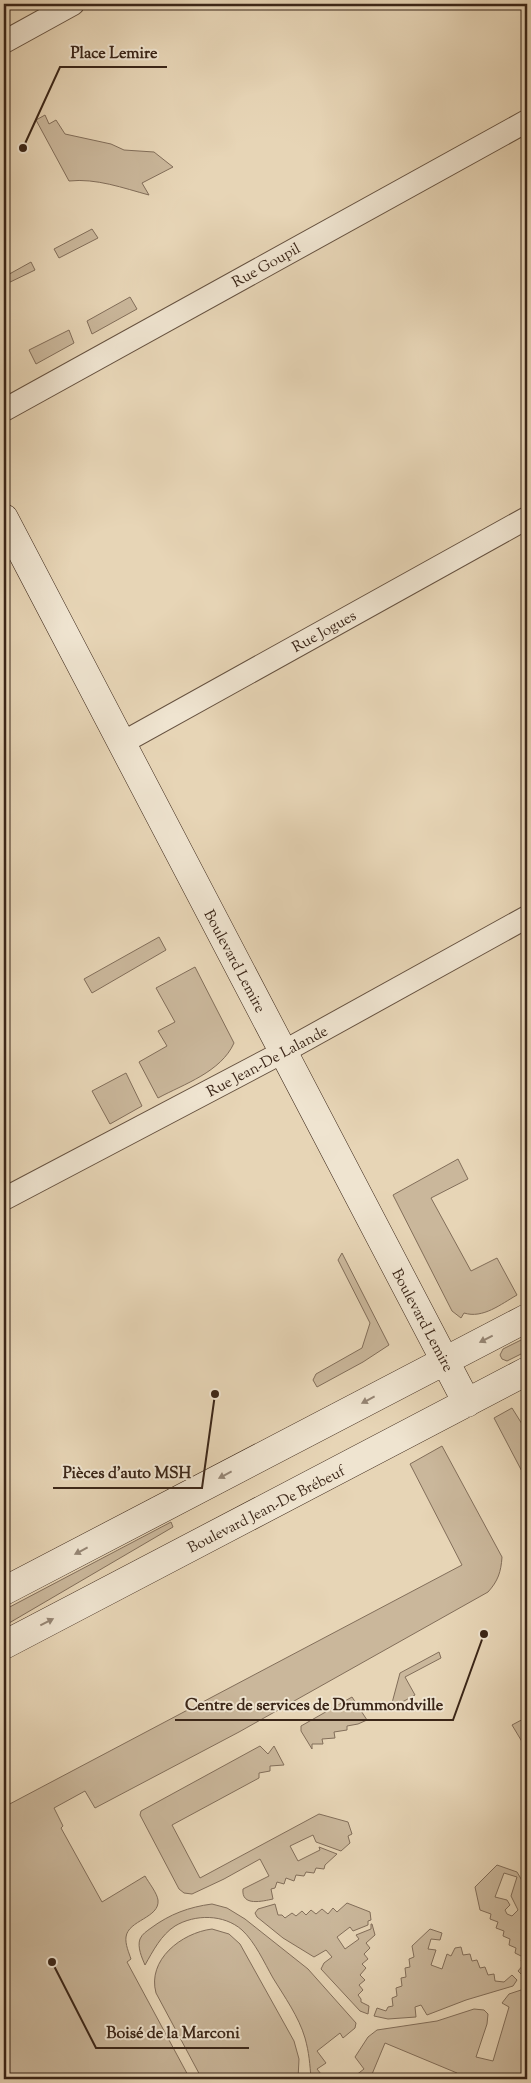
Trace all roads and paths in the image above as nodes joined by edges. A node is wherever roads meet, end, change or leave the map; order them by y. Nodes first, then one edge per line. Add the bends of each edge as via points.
1 (73, 4) edge
2 (4, 42) edge
3 (527, 120) edge
4 (4, 410) edge
5 (4, 518) edge
6 (527, 518) edge
7 (122, 743) junction
8 (527, 917) edge
9 (283, 1052) junction
10 (4, 1199) edge
11 (527, 1318) edge
12 (444, 1360) junction
13 (527, 1371) edge
14 (467, 1403) junction
15 (4, 1591) edge
16 (4, 1645) edge

1 - 2 street
3 - 4 street, Rue Goupil
5 - 7 main road, Boulevard Lemire
6 - 7 street, Rue Jogues
7 - 9 main road, Boulevard Lemire
8 - 9 street, Rue Jean-De Lalande
9 - 10 street, Rue Jean-De Lalande
9 - 12 main road, Boulevard Lemire
11 -> 12 main road
12 - 14 main road, Boulevard Lemire
12 -> 15 main road
13 - 14 main road, Boulevard Jean-De Brébeuf
16 -> 14 main road, Boulevard Jean-De Brébeuf

